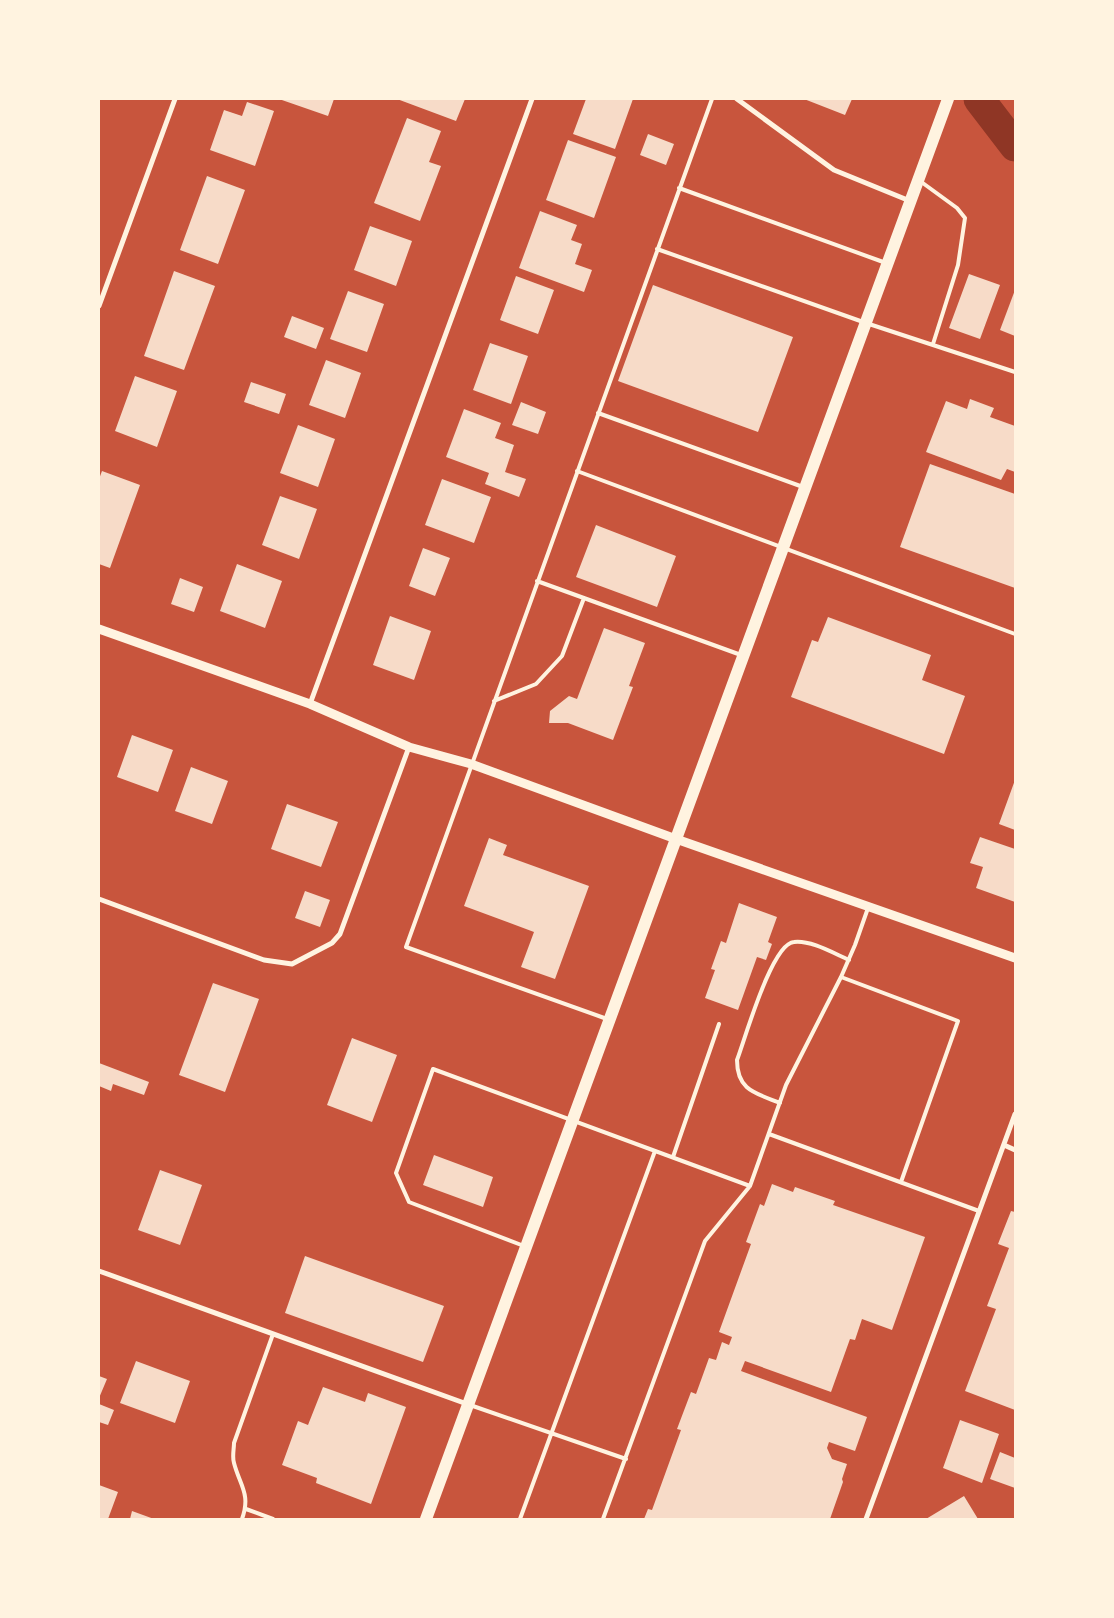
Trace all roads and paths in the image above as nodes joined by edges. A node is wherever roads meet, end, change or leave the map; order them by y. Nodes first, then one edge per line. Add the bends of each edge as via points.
1 (175, 99) edge
2 (532, 99) edge
3 (712, 99) edge
4 (737, 99) edge
5 (948, 99) edge
6 (919, 179) junction
7 (679, 188) junction
8 (910, 202) junction
9 (657, 249) junction
10 (888, 264) junction
11 (99, 306) edge
12 (866, 323) junction
13 (933, 344) junction
14 (1015, 372) edge
15 (598, 413) junction
16 (577, 471) junction
17 (805, 488) junction
18 (784, 546) junction
19 (537, 581) junction
20 (584, 598) junction
21 (99, 630) edge
22 (1015, 634) edge
23 (743, 656) junction
24 (494, 701) junction
25 (310, 704) junction
26 (409, 747) junction
27 (471, 764) junction
28 (676, 839) junction
29 (99, 899) edge
30 (869, 906) junction
31 (1015, 958) edge
32 (849, 960) junction
33 (841, 977) junction
34 (609, 1020) junction
35 (719, 1024) dead end
36 (780, 1103) junction
37 (1015, 1114) edge
38 (572, 1121) junction
39 (769, 1134) junction
40 (1004, 1145) junction
41 (1015, 1150) edge
42 (655, 1151) junction
43 (673, 1158) junction
44 (901, 1182) junction
45 (750, 1186) junction
46 (979, 1211) junction
47 (526, 1246) junction
48 (99, 1271) edge
49 (273, 1334) junction
50 (468, 1404) junction
51 (551, 1433) junction
52 (626, 1459) junction
53 (246, 1509) junction
54 (242, 1519) edge
55 (273, 1519) edge
56 (426, 1519) edge
57 (520, 1519) edge
58 (603, 1519) edge
59 (866, 1519) edge

1 - 11 street
2 - 25 street
3 - 7 lane
4 - 8 street via 834,170
5 - 6 main road
6 - 8 main road
6 - 13 lane via 958,208 965,218 958,265
7 - 9 lane
7 - 10 lane
8 - 10 main road
9 - 12 lane
9 - 15 lane
10 - 12 main road
12 - 13 lane
12 - 17 main road
13 - 14 lane
15 - 16 lane
15 - 17 lane
16 - 18 lane
16 - 19 lane
17 - 18 main road
18 - 22 lane
18 - 23 main road
19 - 20 lane
19 - 24 lane
20 - 23 lane
20 - 24 lane via 562,656 536,684
21 - 25 street
23 - 28 main road
24 - 27 lane
25 - 26 street
26 - 27 street
26 - 29 street via 340,934 332,943 292,964 264,960
27 - 28 street
27 - 34 lane via 406,947
28 - 30 street
28 - 34 main road
30 - 31 street
30 - 32 lane
32 - 33 lane
32 - 36 lane via 793,941 782,947 772,962 737,1060 737,1076 745,1086
33 - 36 lane
33 - 44 lane via 958,1021
34 - 38 main road
35 - 43 lane
36 - 39 lane
37 - 40 street
38 - 42 lane
38 - 47 main road
38 - 47 lane via 433,1069 396,1173 409,1202
39 - 44 lane
39 - 45 lane
40 - 41 street
40 - 46 street
42 - 43 lane
42 - 51 lane
43 - 45 lane
44 - 46 lane
45 - 52 lane via 705,1241
46 - 59 street
47 - 50 main road
48 - 49 street
49 - 50 street
49 - 53 lane via 234,1443 233,1461 246,1495
50 - 51 lane
50 - 56 main road
51 - 52 lane
51 - 57 lane
52 - 58 lane
53 - 54 lane
53 - 55 lane

